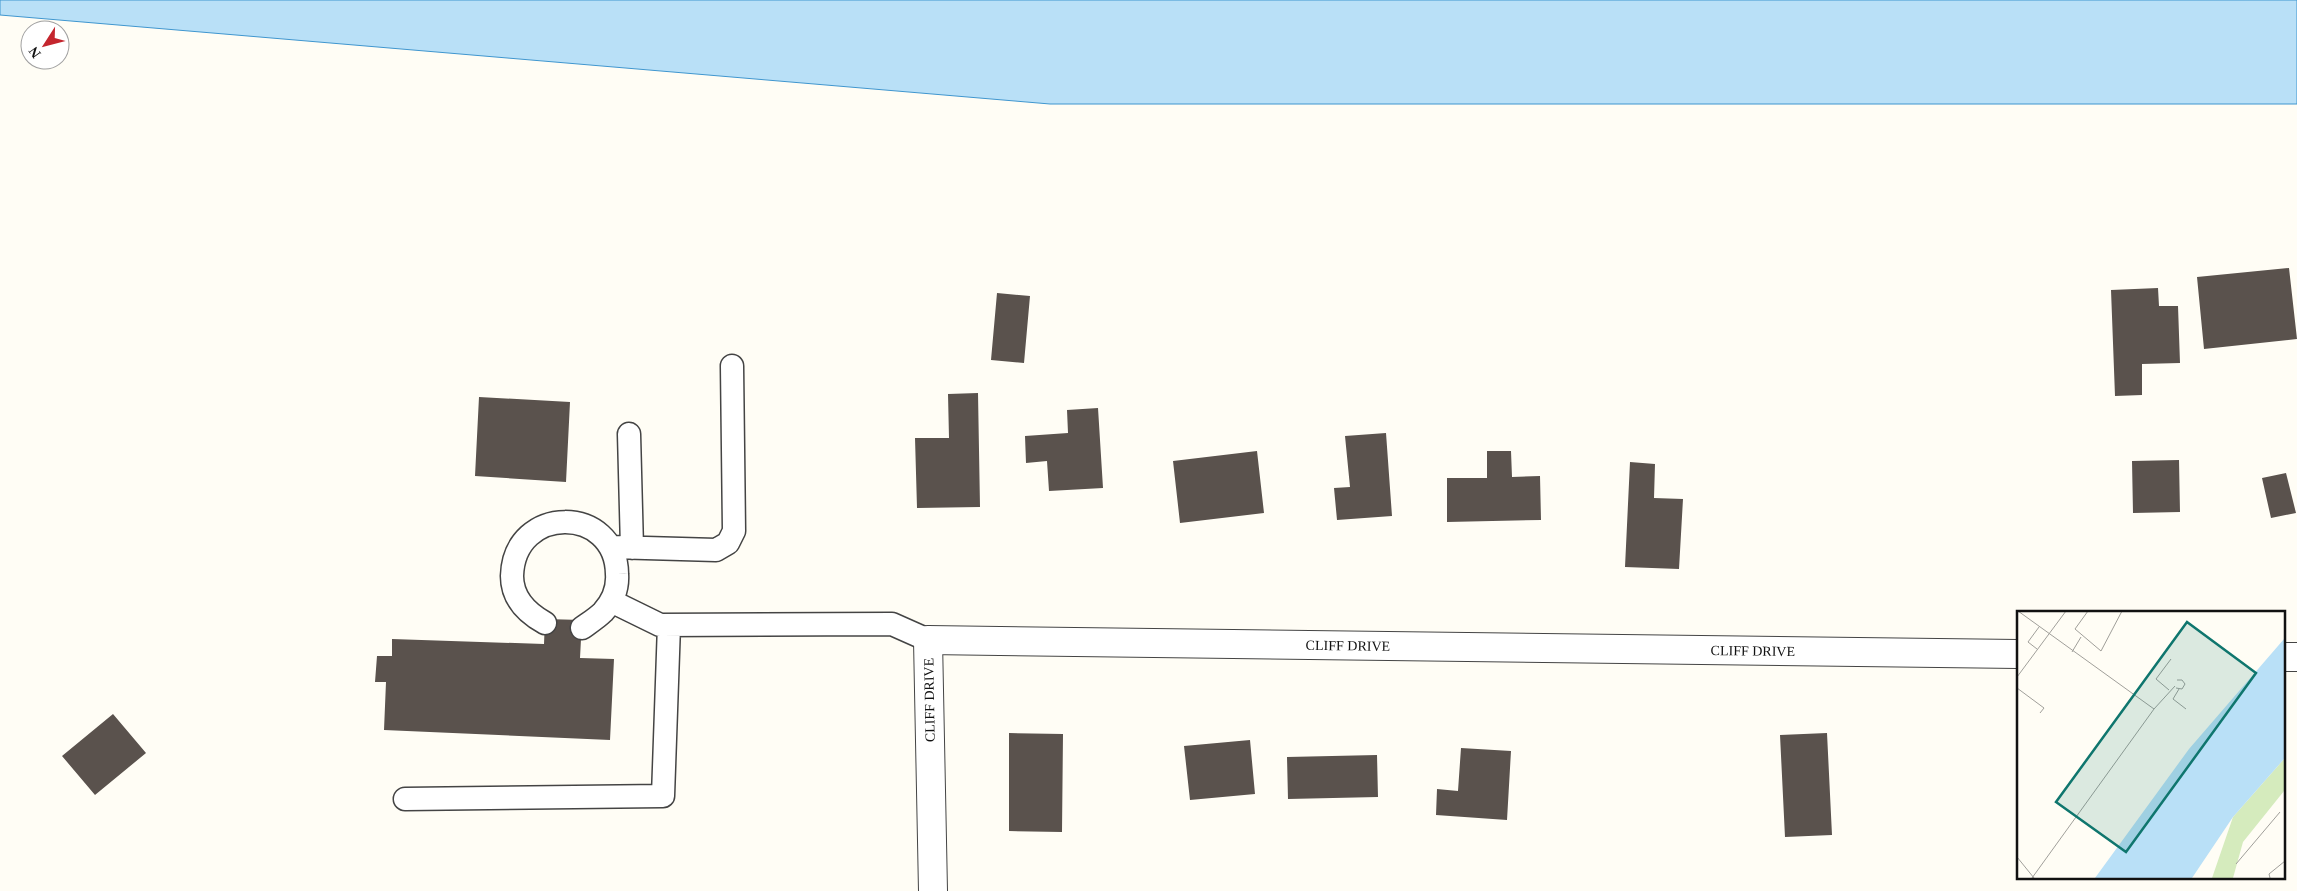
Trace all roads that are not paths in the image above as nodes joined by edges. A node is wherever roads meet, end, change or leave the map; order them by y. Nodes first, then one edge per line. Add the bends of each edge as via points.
1 (732, 366) dead end
2 (629, 434) dead end
3 (621, 547) junction
4 (610, 601) junction
5 (545, 623) dead end
6 (670, 625) junction
7 (582, 628) dead end
8 (928, 640) junction
9 (2017, 654) edge
10 (2284, 657) edge
11 (2297, 658) edge
12 (405, 799) dead end
13 (932, 891) edge

1 - 3 lane via 734,531 728,543 716,550
2 - 3 lane
3 - 4 lane via 617,564 618,583
3 - 5 lane via 583,524 565,521 547,524 531,533 519,547 513,564 512,582 518,600 530,615
4 - 6 lane via 660,625
4 - 7 lane via 603,612
6 - 8 lane via 892,624
6 - 12 lane via 662,796
8 - 9 street, CLIFF DRIVE
8 - 13 street, CLIFF DRIVE
10 - 11 street

